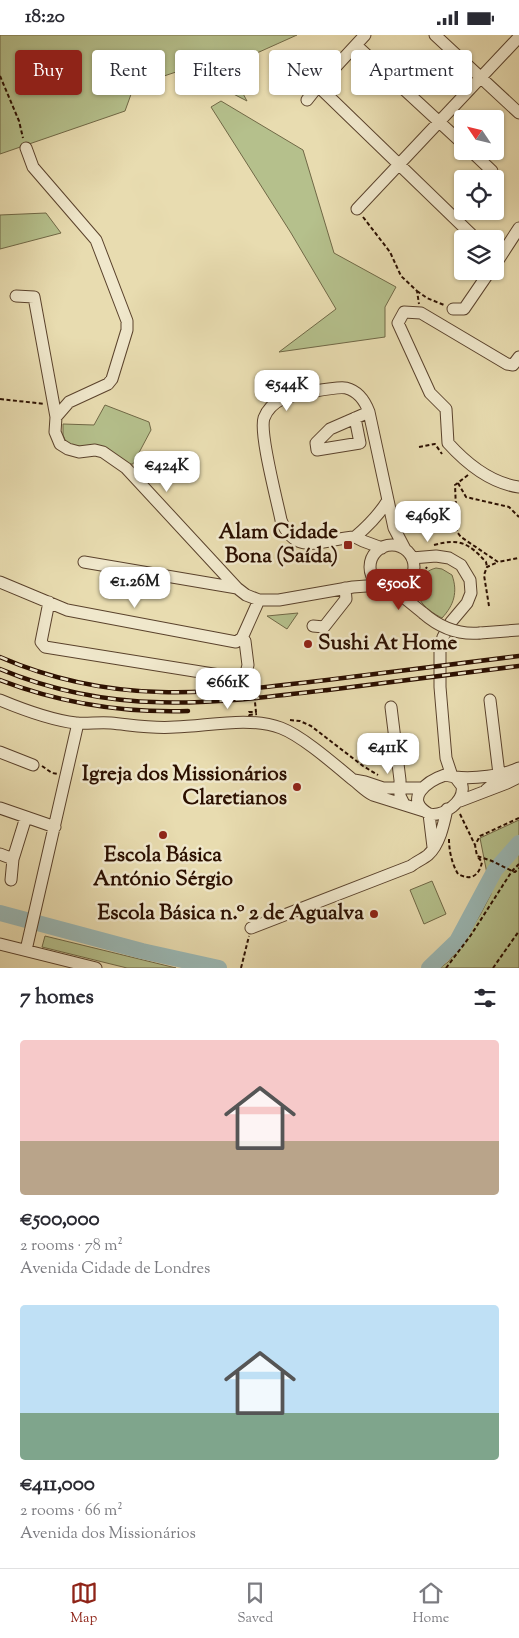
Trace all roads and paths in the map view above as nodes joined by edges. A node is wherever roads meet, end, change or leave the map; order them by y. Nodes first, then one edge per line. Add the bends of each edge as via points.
1 (365, 35) edge
2 (435, 35) edge
3 (519, 37) edge
4 (356, 45) junction
5 (341, 61) edge
6 (0, 75) edge
7 (480, 77) junction
8 (311, 95) edge
9 (327, 95) edge
10 (307, 100) dead end
11 (519, 113) edge
12 (439, 121) junction
13 (454, 135) edge
14 (26, 148) joint
15 (480, 160) edge
16 (398, 164) junction
17 (491, 170) edge
18 (357, 209) joint
19 (519, 228) edge
20 (467, 230) edge
21 (504, 250) edge
22 (484, 280) edge
23 (416, 291) junction
24 (16, 296) dead end
25 (453, 309) joint
26 (422, 313) junction
27 (519, 357) edge
28 (0, 399) edge
29 (54, 405) junction
30 (370, 412) junction
31 (56, 417) junction
32 (355, 418) dead end
33 (419, 447) dead end
34 (442, 454) dead end
35 (517, 487) edge
36 (388, 500) junction
37 (519, 517) edge
38 (394, 528) junction
39 (359, 539) junction
40 (383, 547) junction
41 (428, 547) dead end
42 (409, 553) junction
43 (442, 557) junction
44 (519, 557) edge
45 (372, 561) junction
46 (84, 562) dead end
47 (498, 563) junction
48 (487, 567) junction
49 (0, 572) edge
50 (411, 577) junction
51 (3, 583) edge
52 (385, 587) junction
53 (237, 588) junction
54 (349, 588) junction
55 (259, 599) junction
56 (49, 602) junction
57 (489, 606) dead end
58 (423, 613) junction
59 (313, 626) dead end
60 (519, 630) edge
61 (242, 638) junction
62 (248, 680) junction
63 (0, 699) edge
64 (490, 700) dead end
65 (391, 707) dead end
66 (257, 714) dead end
67 (78, 723) junction
68 (0, 752) edge
69 (446, 758) junction
70 (33, 765) joint
71 (519, 769) edge
72 (499, 773) junction
73 (66, 775) junction
74 (453, 776) junction
75 (439, 777) junction
76 (519, 777) edge
77 (354, 779) junction
78 (422, 788) junction
79 (399, 789) junction
80 (486, 790) junction
81 (404, 804) junction
82 (454, 805) junction
83 (0, 808) edge
84 (427, 813) junction
85 (26, 817) junction
86 (519, 818) edge
87 (55, 827) junction
88 (475, 845) junction
89 (433, 849) junction
90 (0, 854) edge
91 (13, 859) junction
92 (519, 864) edge
93 (518, 870) edge
94 (511, 871) junction
95 (11, 880) dead end
96 (251, 928) dead end
97 (519, 931) edge
98 (0, 944) edge
99 (247, 948) dead end
100 (26, 950) junction
101 (96, 968) edge
102 (241, 968) edge
103 (446, 968) edge
104 (493, 968) edge

1 - 4 street
2 - 7 street
3 - 7 street
4 - 5 street
4 - 12 street
6 - 14 path
7 - 11 street
7 - 12 street
8 - 10 street
9 - 16 street
12 - 13 street
12 - 16 street
14 - 31 street via 33,167 96,241 127,321 112,379 108,384 69,402
15 - 17 street
16 - 18 street
16 - 20 street
18 - 23 path via 390,252 401,276
19 - 21 street
22 - 25 street via 464,309
23 - 25 path
23 - 26 path
24 - 29 street via 34,297
26 - 27 street via 507,364 513,365
26 - 35 street via 404,312 398,323 430,393 446,409 448,443 483,475
28 - 29 path
29 - 31 street
30 - 32 street
30 - 36 street
30 - 39 street via 356,394 339,388 286,397 268,410 262,426 282,519 288,532 299,541 310,544
31 - 53 street via 55,432 60,444 79,452 103,452 126,468
33 - 34 path via 435,444
36 - 38 street
36 - 39 street
37 - 47 path via 509,507 466,497 458,483 455,485 457,531
38 - 40 street
38 - 42 street
39 - 40 street
39 - 45 street
40 - 42 street via 395,545
40 - 45 street
41 - 48 path via 453,541 464,543 478,553
42 - 43 street
42 - 50 street via 414,568
43 - 50 street via 425,563
43 - 69 street via 465,569 471,593 451,622 440,648
44 - 47 path
45 - 52 street via 372,576
45 - 54 street via 362,579
46 - 53 street
47 - 48 path
48 - 57 path via 484,575
49 - 51 street
50 - 52 street via 402,586
50 - 58 street via 411,597
51 - 56 street
52 - 54 street
52 - 58 street via 402,595
53 - 55 street
54 - 55 street via 279,600
54 - 59 street via 346,599 324,627
55 - 61 street
56 - 61 street via 67,610 236,642
56 - 62 street via 41,642 45,647
58 - 60 street, bridge via 436,624 459,632
61 - 62 street via 245,641
62 - 66 path, bridge via 256,712 249,712 249,715
63 - 67 street via 14,706
64 - 72 street
65 - 79 street
67 - 73 street
67 - 77 street via 97,721 174,728 256,723 296,735
68 - 70 street
69 - 74 street
69 - 75 street
70 - 73 path via 39,763 52,773
71 - 72 street
72 - 74 street via 467,778
72 - 80 street via 498,780
73 - 87 street
74 - 75 street
74 - 82 street via 462,786 462,795
75 - 78 street
76 - 80 street
77 - 79 street
77 - 81 street via 365,791
78 - 79 street
78 - 84 street via 418,805
79 - 81 street
80 - 82 street
81 - 84 street
82 - 84 street via 437,814
82 - 88 path
82 - 89 street
83 - 85 street
84 - 89 street
85 - 87 street
85 - 91 street
86 - 88 path via 480,837
87 - 100 street
88 - 94 path via 477,856
89 - 96 street via 411,866
90 - 91 street
91 - 95 street
92 - 94 path
93 - 94 path
94 - 103 path
97 - 104 path
98 - 100 street
99 - 102 path
100 - 101 street

